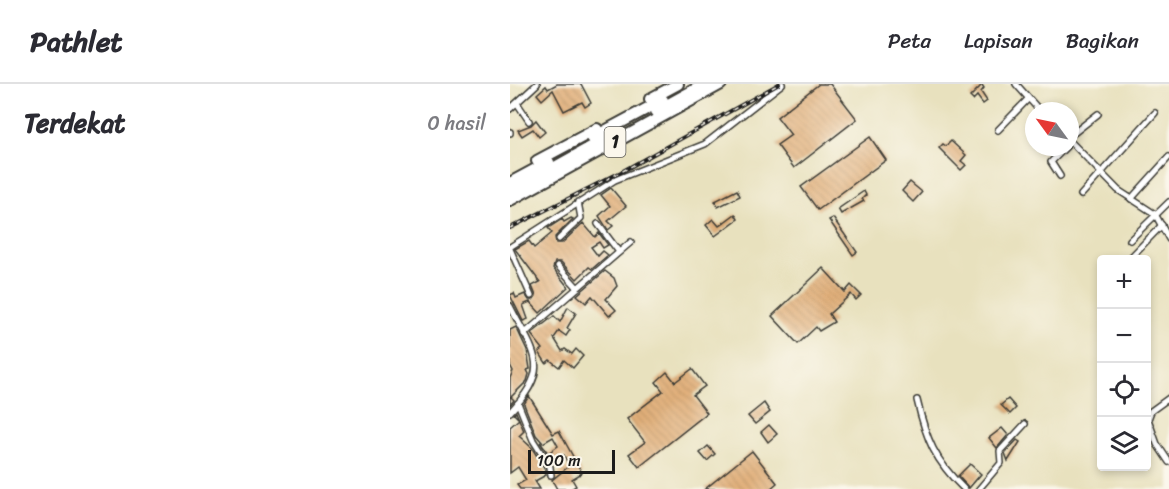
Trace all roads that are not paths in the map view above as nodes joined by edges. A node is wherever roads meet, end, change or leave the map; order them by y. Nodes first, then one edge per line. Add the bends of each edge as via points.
1 (537, 84) edge
2 (678, 84) edge
3 (692, 84) edge
4 (705, 84) edge
5 (721, 84) edge
6 (782, 84) edge
7 (1016, 84) edge
8 (1028, 99) junction
9 (1031, 102) edge
10 (517, 103) junction
11 (510, 109) edge
12 (1155, 113) dead end
13 (1098, 114) dead end
14 (529, 121) dead end
15 (998, 130) dead end
16 (1079, 132) edge
17 (1079, 152) edge
18 (1057, 156) edge
19 (1169, 157) edge
20 (1101, 174) junction
21 (510, 176) edge
22 (1060, 176) dead end
23 (510, 183) edge
24 (510, 192) edge
25 (1081, 195) dead end
26 (1131, 199) junction
27 (510, 200) edge
28 (578, 202) junction
29 (1169, 202) edge
30 (1155, 214) junction
31 (597, 224) dead end
32 (1162, 225) junction
33 (559, 238) dead end
34 (1169, 238) edge
35 (1130, 240) dead end
36 (631, 242) dead end
37 (510, 248) edge
38 (619, 252) junction
39 (1133, 255) edge
40 (558, 266) dead end
41 (577, 287) junction
42 (531, 296) dead end
43 (510, 306) edge
44 (524, 334) junction
45 (1169, 398) edge
46 (917, 400) dead end
47 (518, 403) junction
48 (511, 410) edge
49 (1025, 424) dead end
50 (1169, 462) edge
51 (551, 475) dead end
52 (964, 489) edge
53 (979, 489) edge

1 - 10 street
2 - 21 highway, 1
3 - 23 highway, 1
4 - 24 highway, 1
5 - 27 highway, 1
6 - 28 street via 705,144 615,180
7 - 8 street
8 - 9 street
8 - 15 street
10 - 11 street
10 - 14 street
12 - 20 street
13 - 16 street
17 - 20 street
18 - 22 street via 1051,163
19 - 26 street
20 - 25 street
20 - 26 street
26 - 30 street
28 - 33 street via 581,218
28 - 37 street
29 - 30 street
30 - 32 street
30 - 35 street
31 - 38 street
32 - 34 street
32 - 39 street
36 - 38 street
37 - 42 street
38 - 41 street
40 - 41 street
41 - 44 street
43 - 44 street
44 - 47 street via 536,358 537,370
45 - 50 street via 1151,411 1148,419
46 - 52 street via 931,448
47 - 48 street
47 - 51 street
49 - 53 street via 999,451 1001,463

